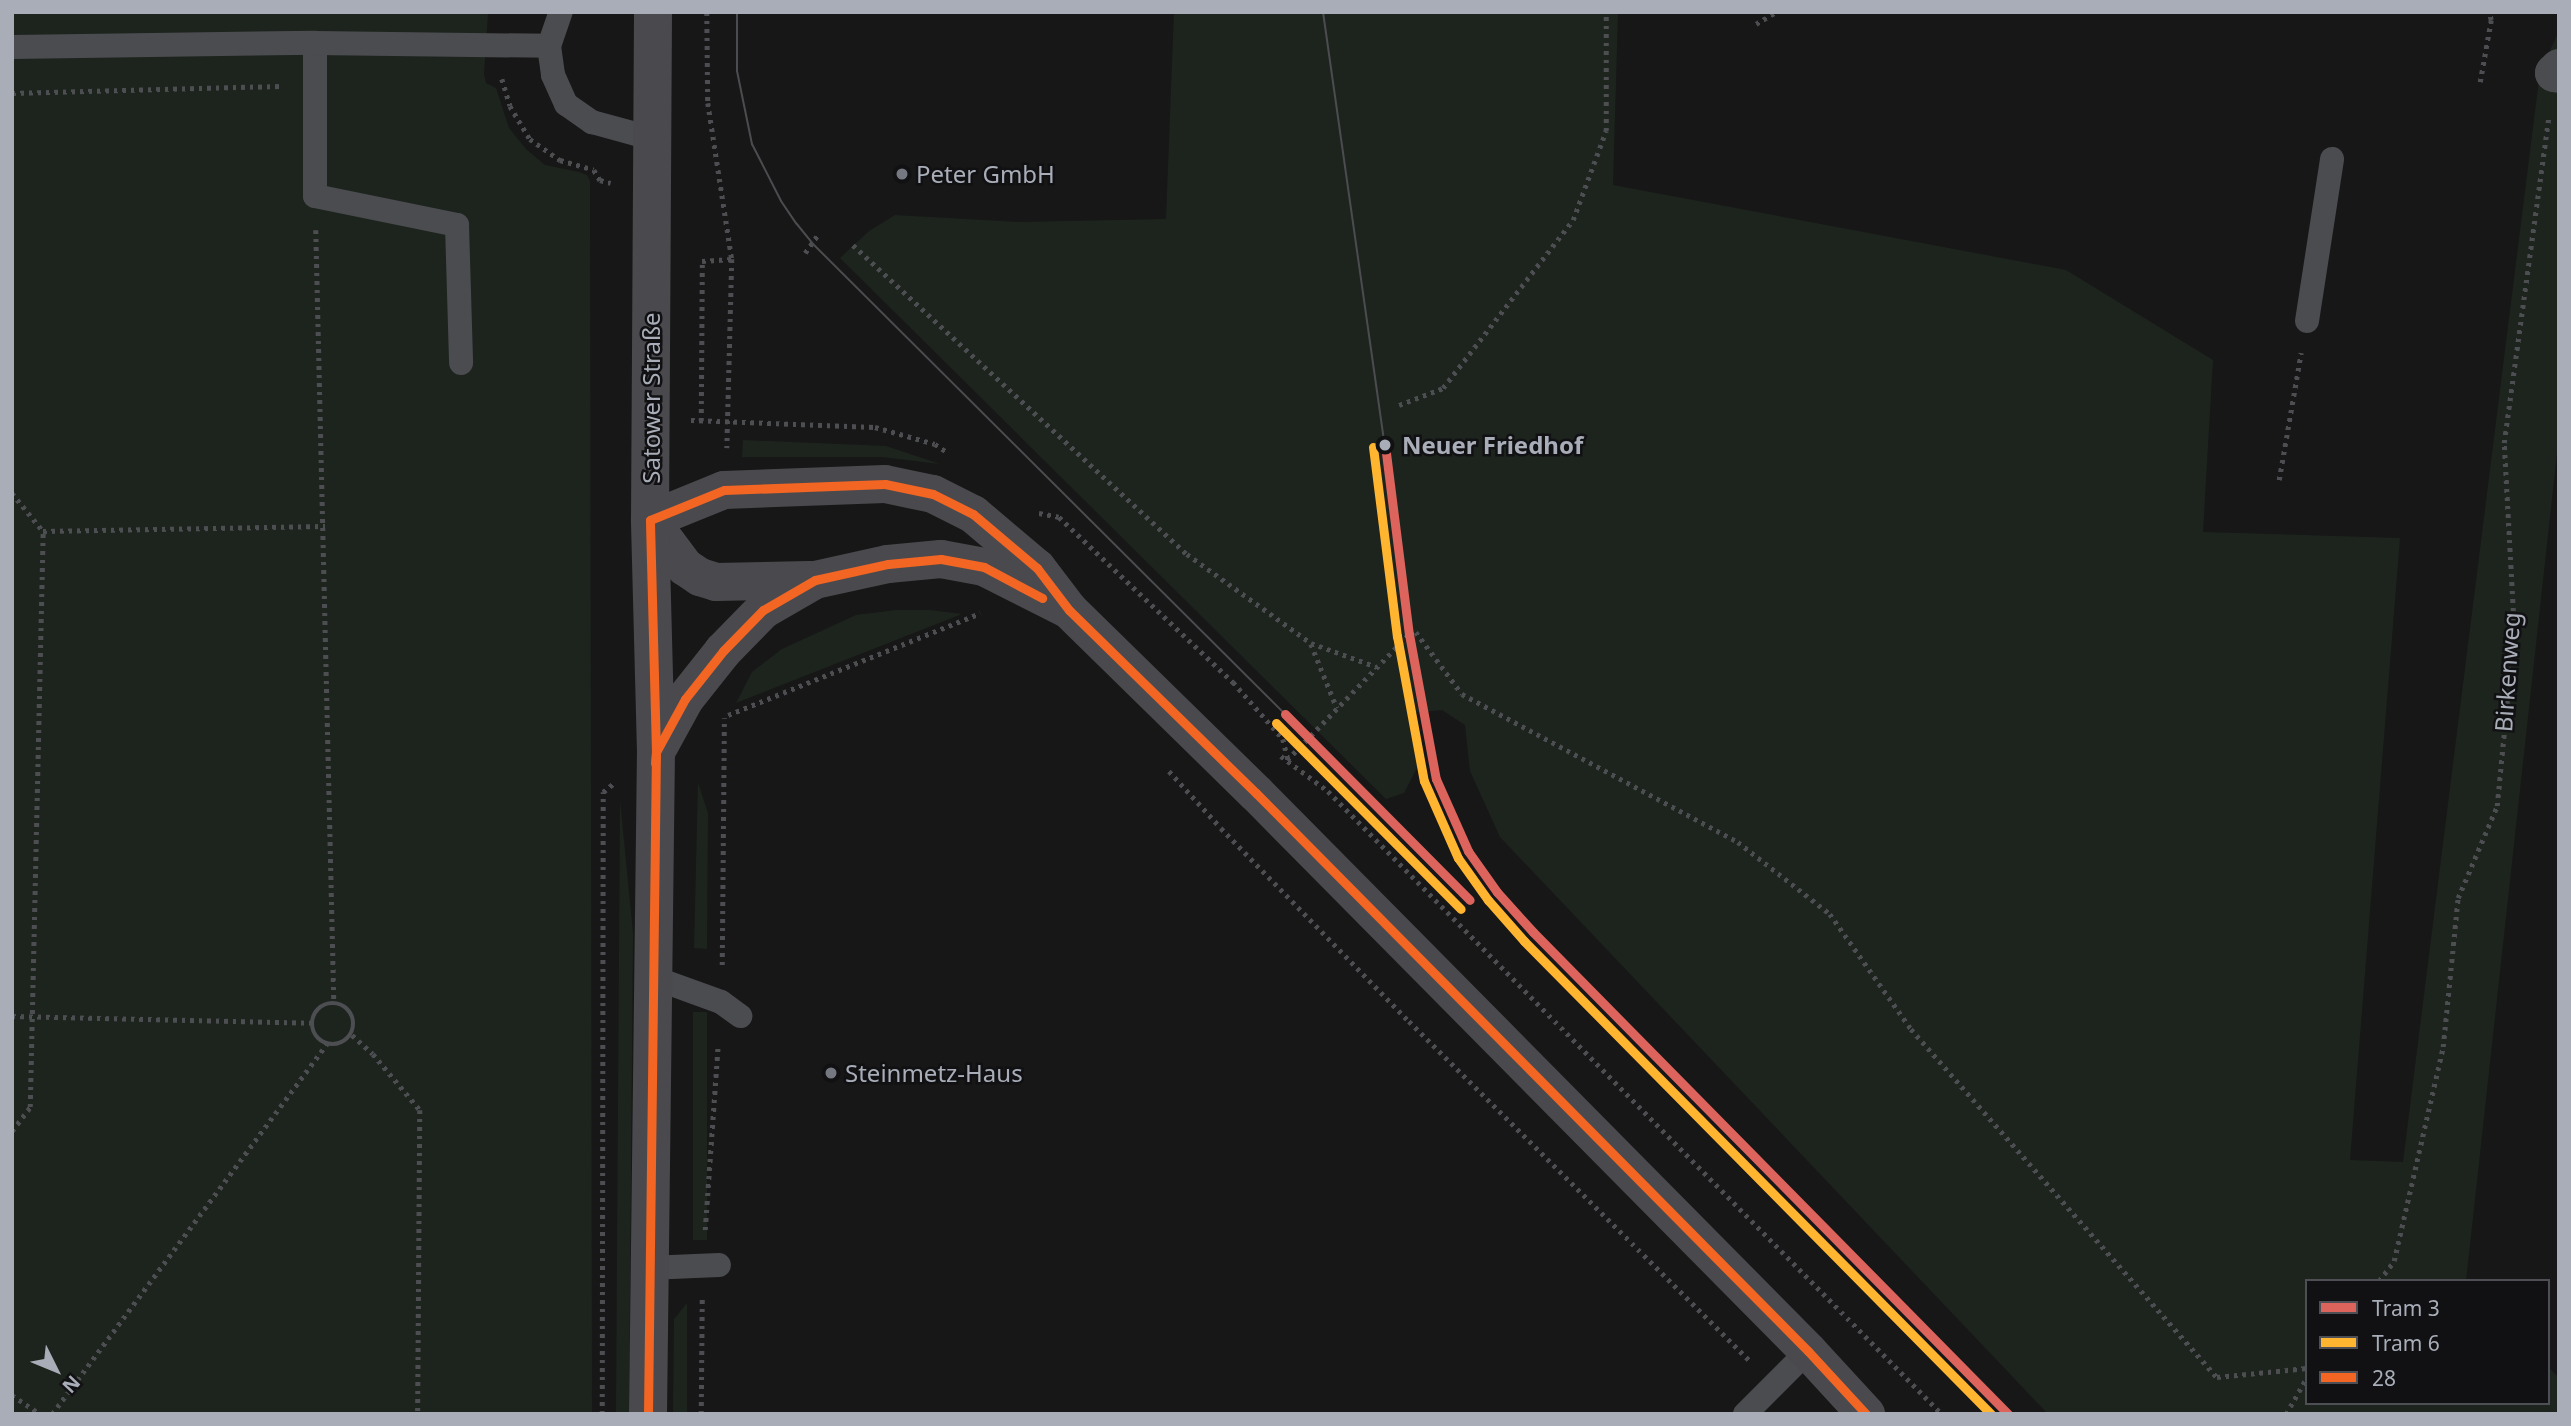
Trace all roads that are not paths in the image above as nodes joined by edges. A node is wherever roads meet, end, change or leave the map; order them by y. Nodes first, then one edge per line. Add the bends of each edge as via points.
1 (561, 12) edge
2 (653, 12) edge
3 (315, 43) junction
4 (549, 46) junction
5 (12, 47) edge
6 (654, 139) junction
7 (2332, 159) dead end
8 (2307, 321) road end
9 (461, 363) dead end
10 (650, 520) junction
11 (815, 580) junction
12 (1069, 610) junction
13 (656, 752) junction
14 (652, 977) junction
15 (740, 1016) dead end
16 (719, 1265) dead end
17 (648, 1268) junction
18 (1808, 1351) junction
19 (648, 1414) edge
20 (1745, 1414) edge
21 (1866, 1414) edge

1 - 4 lane
2 - 6 main road, Satower Straße
3 - 4 lane
3 - 5 lane
3 - 9 lane via 315,195 457,225
4 - 6 lane via 566,104 592,122
6 - 10 main road, Satower Straße
7 - 8 lane
10 - 11 main road via 685,567 700,577 716,582
10 - 12 main road via 724,491 749,488 886,484 933,494 973,513 1000,534 1037,568
10 - 13 main road, Satower Straße
11 - 12 main road via 888,564 942,559 984,567
11 - 13 main road via 763,610 723,651 685,699
12 - 18 main road
13 - 14 main road, Satower Straße
14 - 15 lane via 721,1002
14 - 17 main road, Satower Straße
16 - 17 lane
17 - 19 main road, Satower Straße
18 - 20 lane
18 - 21 main road

